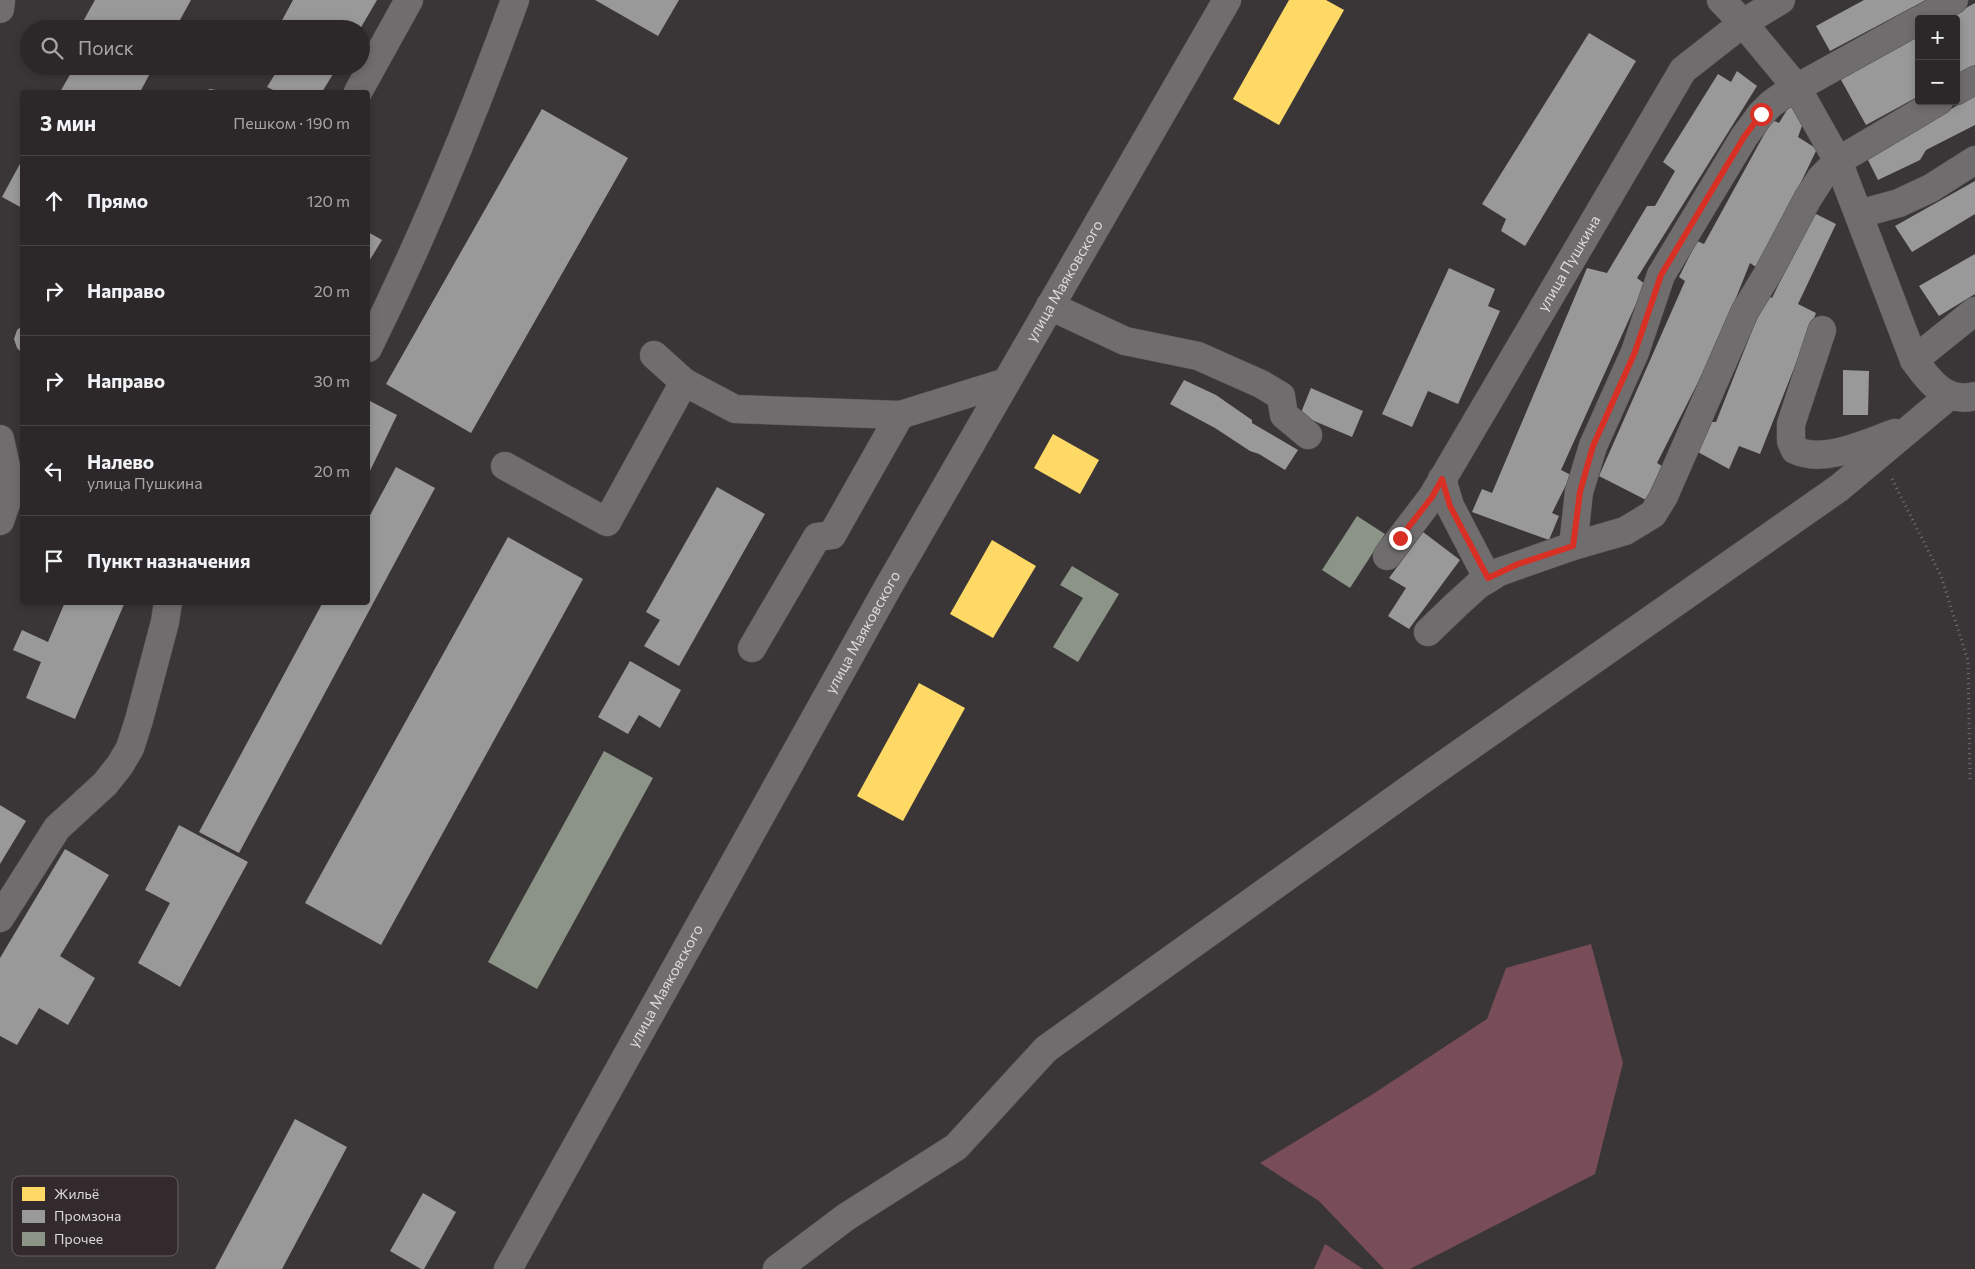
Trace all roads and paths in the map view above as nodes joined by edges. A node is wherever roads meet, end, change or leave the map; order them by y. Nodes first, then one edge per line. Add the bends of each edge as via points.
1 (1, 0) edge
2 (409, 0) edge
3 (515, 0) edge
4 (1228, 0) edge
5 (1721, 0) edge
6 (1781, 0) edge
7 (1954, 0) edge
8 (0, 9) edge
9 (1928, 15) edge
10 (1743, 23) junction
11 (1915, 23) edge
12 (370, 70) edge
13 (367, 75) edge
14 (1975, 80) edge
15 (1797, 88) junction
16 (1960, 89) edge
17 (359, 90) edge
18 (1932, 105) edge
19 (1838, 160) junction
20 (1975, 160) edge
21 (1859, 214) junction
22 (1050, 306) junction
23 (1975, 311) edge
24 (1822, 330) dead end
25 (370, 344) edge
26 (654, 355) dead end
27 (1914, 360) junction
28 (684, 382) junction
29 (1006, 382) junction
30 (1962, 396) edge
31 (900, 415) junction
32 (1913, 426) junction
33 (1308, 435) dead end
34 (9, 455) edge
35 (1880, 455) junction
36 (505, 466) dead end
37 (1442, 479) junction
38 (0, 521) edge
39 (1573, 546) junction
40 (1387, 556) dead end
41 (1488, 578) junction
42 (168, 605) edge
43 (1428, 632) dead end
44 (752, 648) dead end
45 (1970, 780) dead end
46 (0, 918) edge
47 (508, 1269) edge
48 (777, 1269) edge

1 - 8 street
2 - 12 street
3 - 25 street via 480,97 431,214
4 - 22 street, улица Маяковского
5 - 10 street
6 - 10 street, улица Пушкина
7 - 9 street
10 - 15 street
10 - 37 street, улица Пушкина via 1683,70
11 - 15 street
13 - 17 street
14 - 16 street
15 - 19 street
15 - 39 street via 1771,104 1744,137 1661,275 1635,352 1593,446 1580,492
18 - 19 street
19 - 21 street
19 - 39 street via 1808,198 1770,270 1752,296 1664,496 1653,514 1625,531
20 - 21 street via 1931,188 1899,203
21 - 27 street
22 - 29 street, улица Маяковского
22 - 33 street via 1124,341 1198,356 1261,384 1281,396 1284,415
23 - 27 street
24 - 32 street via 1791,424 1791,441 1795,450 1805,455 1822,455
26 - 28 street
27 - 30 street via 1929,381
28 - 31 street via 735,409
28 - 36 street via 606,522
29 - 31 street
29 - 47 street, улица Маяковского
30 - 32 street
31 - 44 street via 832,535 817,537
32 - 35 street
34 - 38 street via 11,490
35 - 45 path via 1941,576 1968,661
35 - 48 street via 1839,488 1046,1049 956,1147 846,1217
37 - 40 street, улица Пушкина
37 - 41 street via 1450,506
39 - 41 street via 1518,564
41 - 43 street
42 - 46 street via 130,748 106,784 56,828

